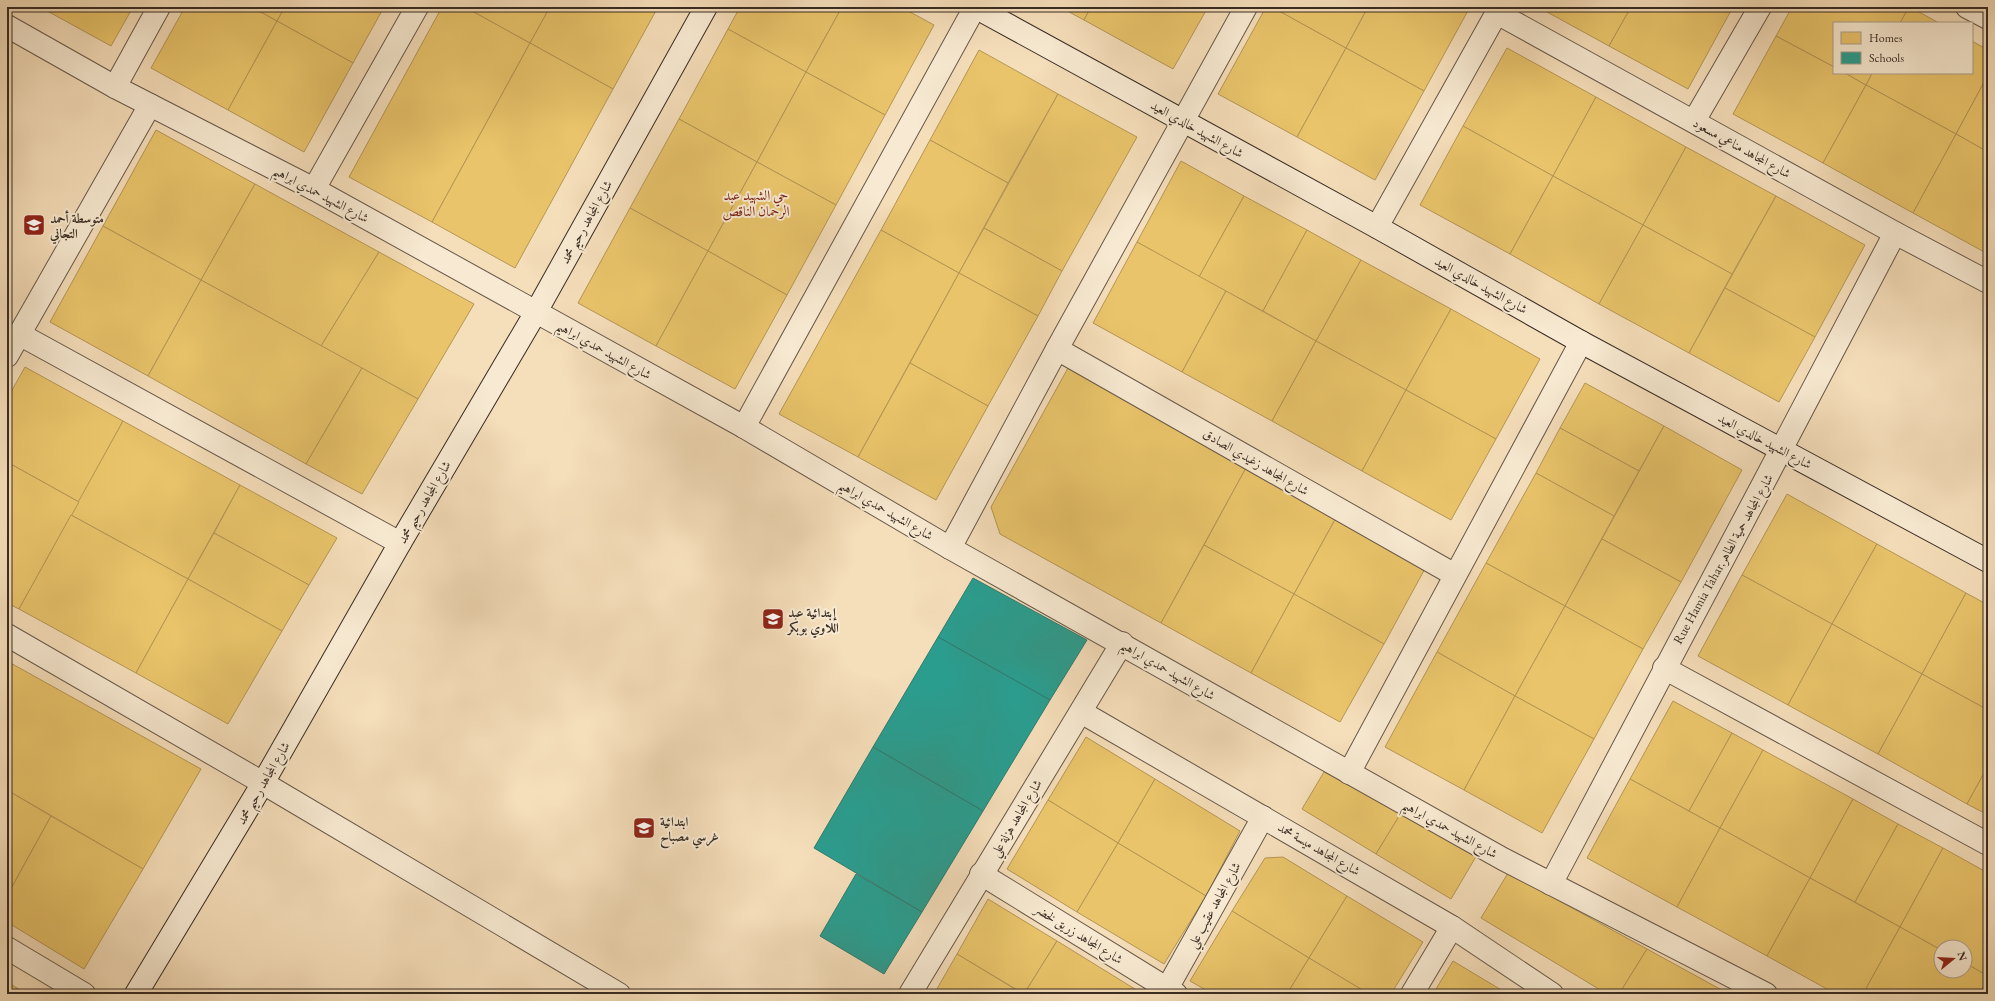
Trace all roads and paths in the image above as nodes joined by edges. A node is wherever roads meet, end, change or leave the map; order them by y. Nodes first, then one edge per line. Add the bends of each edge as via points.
1 (158, 7) edge
2 (417, 7) edge
3 (706, 7) edge
4 (975, 7) edge
5 (1246, 7) edge
6 (1760, 7) edge
7 (1967, 7) edge
8 (1498, 10) edge
9 (1988, 18) edge
10 (7, 26) edge
11 (115, 87) junction
12 (150, 105) junction
13 (1183, 121) junction
14 (1694, 121) junction
15 (314, 188) junction
16 (1377, 226) junction
17 (1895, 233) junction
18 (1988, 282) edge
19 (536, 312) junction
20 (19, 334) junction
21 (1581, 342) junction
22 (1057, 349) junction
23 (7, 356) edge
24 (744, 427) junction
25 (1782, 450) junction
26 (400, 543) junction
27 (950, 548) junction
28 (1986, 556) edge
29 (1455, 575) junction
30 (7, 635) edge
31 (1122, 643) junction
32 (1664, 668) junction
33 (1080, 712) junction
34 (1349, 773) junction
35 (263, 783) junction
36 (1263, 817) junction
37 (1988, 844) edge
38 (982, 874) junction
39 (1552, 884) junction
40 (1452, 927) junction
41 (7, 948) edge
42 (1169, 992) edge
43 (84, 994) edge
44 (136, 994) edge
45 (618, 994) edge
46 (910, 994) edge
47 (1412, 994) edge
48 (1552, 994) edge
49 (1766, 994) edge

1 - 11 street
2 - 15 street
3 - 19 street, شارع المجاهد رحيم محمد
4 - 13 street, شارع الشهيد خالدي العيد
4 - 24 street
5 - 13 street
6 - 14 street
7 - 9 street
8 - 14 street, شارع المجاهد مناعي مسعود
8 - 16 street
10 - 11 street, شارع الشهيد حمدي ابراهيم
11 - 12 street, شارع الشهيد حمدي ابراهيم
12 - 15 street, شارع الشهيد حمدي ابراهيم
12 - 20 street
13 - 16 street, شارع الشهيد خالدي العيد
13 - 22 street
14 - 17 street, شارع المجاهد مناعي مسعود
15 - 19 street, شارع الشهيد حمدي ابراهيم
16 - 21 street, شارع الشهيد خالدي العيد
17 - 18 street, شارع المجاهد مناعي مسعود
17 - 25 street, Rue Hamia Tahar,شارع المجاهد حمية الطاهر
19 - 24 street, شارع الشهيد حمدي ابراهيم
19 - 26 street, شارع المجاهد رحيم محمد
20 - 23 street
20 - 26 street
21 - 25 street, شارع الشهيد خالدي العيد
21 - 29 street
22 - 27 street
22 - 29 street, شارع المجاهد زغيدي الصادق
24 - 27 street, شارع الشهيد حمدي ابراهيم
25 - 28 street, شارع الشهيد خالدي العيد
25 - 32 street, Rue Hamia Tahar,شارع المجاهد حمية الطاهر
26 - 35 street, شارع المجاهد رحيم محمد
27 - 31 street, شارع الشهيد حمدي ابراهيم
29 - 34 street
30 - 35 street
31 - 33 street, شارع المجاهد هزلة علي
31 - 34 street, شارع الشهيد حمدي ابراهيم
32 - 37 street
32 - 39 street, Rue Hamia Tahar,شارع المجاهد حمية الطاهر
33 - 36 street, شارع المجاهد ميسة محمد
33 - 38 street, شارع المجاهد هزلة علي
34 - 39 street, شارع الشهيد حمدي ابراهيم
35 - 44 street, شارع المجاهد رحيم محمد
35 - 45 street
36 - 40 street, شارع المجاهد ميسة محمد
36 - 42 street, شارع المجاهد عقيب علي
38 - 42 street, شارع المجاهد زريق لخضر
38 - 46 street, شارع المجاهد هزلة علي
39 - 49 street, شارع الشهيد حمدي ابراهيم
40 - 47 street
40 - 48 street, شارع المجاهد ميسة محمد
41 - 43 street

